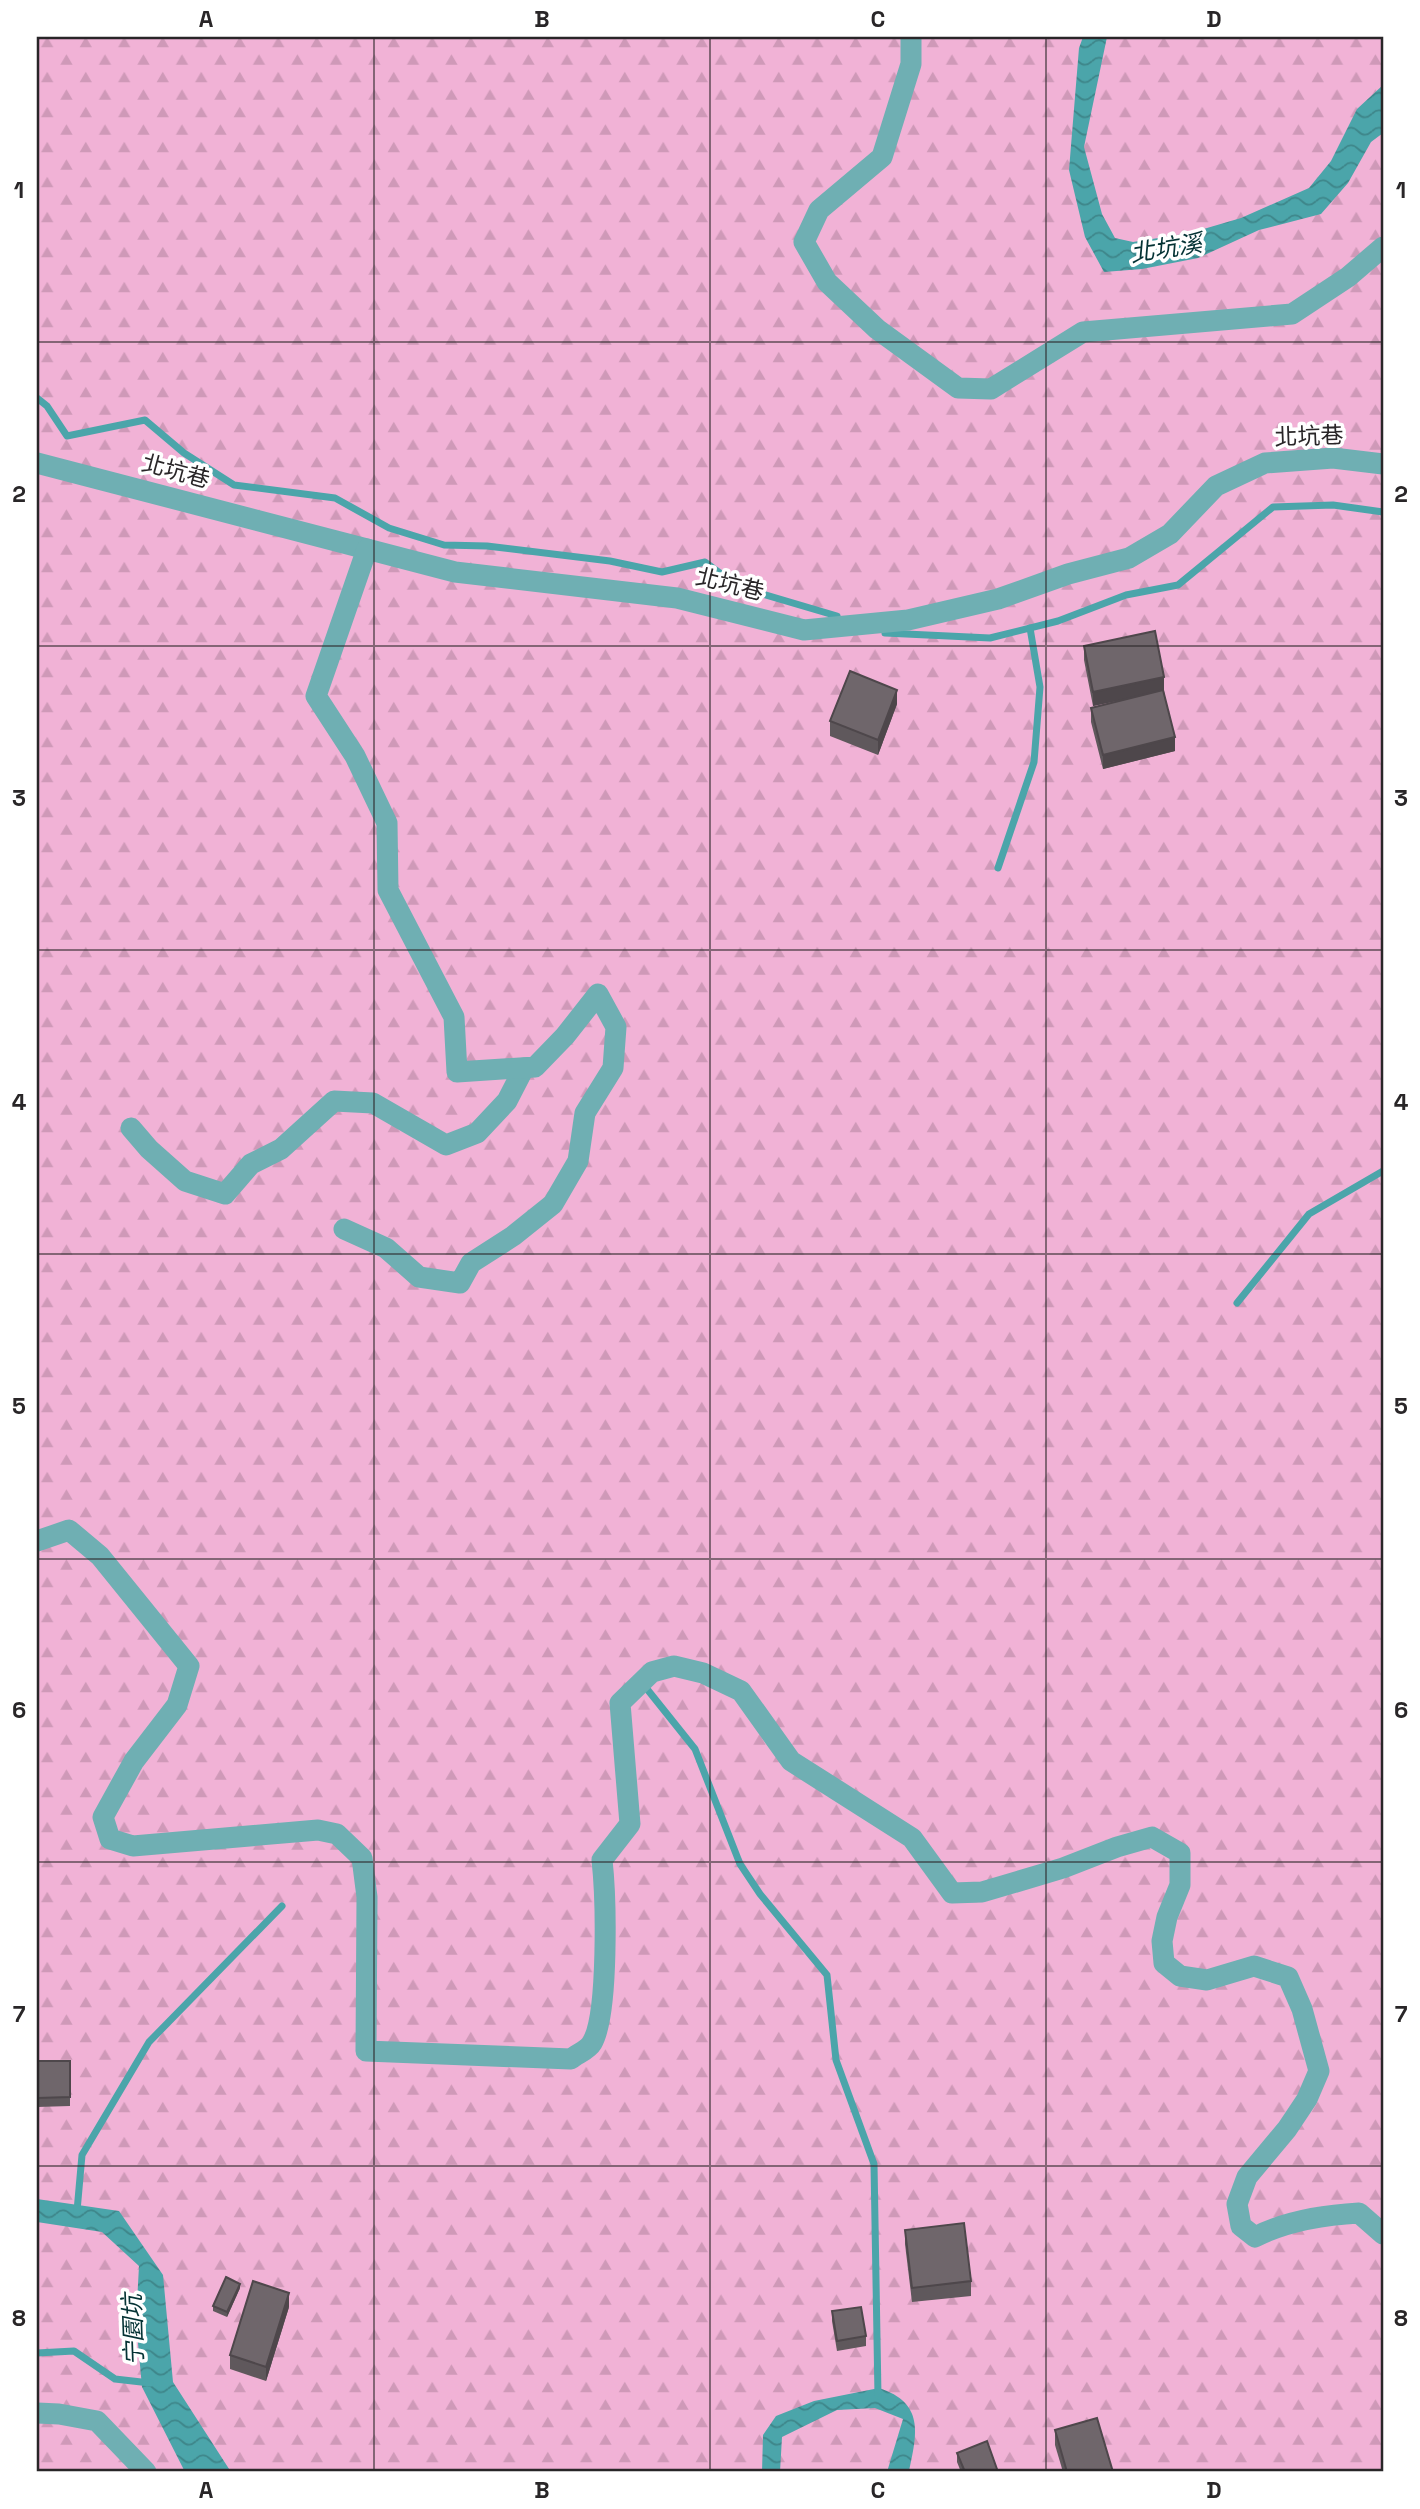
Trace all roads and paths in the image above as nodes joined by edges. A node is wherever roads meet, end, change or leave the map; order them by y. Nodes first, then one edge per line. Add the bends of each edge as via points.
1 (911, 37) edge
2 (1383, 247) edge
3 (37, 463) edge
4 (1383, 464) edge
5 (367, 549) junction
6 (524, 1068) junction
7 (131, 1128) dead end
8 (344, 1229) dead end
9 (37, 1541) edge
10 (1383, 2234) edge
11 (37, 2413) edge
12 (146, 2472) edge

1 - 2 street via 911,64 882,157 819,210 804,242 827,282 877,329 958,388 991,389 1083,332 1292,314
3 - 5 street, 北坑巷
4 - 5 street, 北坑巷 via 1332,458 1265,463 1216,486 1170,534 1129,558 998,599 908,620 804,630 677,598 455,572
5 - 6 street via 316,696 355,756 387,823 388,890 454,1017 457,1072
6 - 7 street via 507,1101 477,1133 446,1145 373,1103 334,1101 281,1149 250,1164 225,1194 185,1181
6 - 8 street via 536,1067 598,994 616,1027 613,1068 585,1113 578,1161 553,1205 471,1263 460,1283 418,1277 386,1248
9 - 10 street via 69,1530 100,1556 189,1666 177,1705 134,1761 103,1817 110,1839 133,1846 318,1830 337,1834 362,1858 367,1897 366,2051 571,2059 591,2045 600,2021 606,1895 602,1860 630,1824 620,1703 652,1672 674,1666 741,1691 791,1760 912,1838 952,1893 982,1892 1152,1837 1180,1853 1180,1885 1161,1941 1164,1963 1180,1976 1206,1979 1254,1966 1288,1977 1303,2009 1319,2071 1294,2119 1247,2177 1237,2204 1241,2226 1255,2237 1275,2226 1359,2213
11 - 12 street via 97,2421

